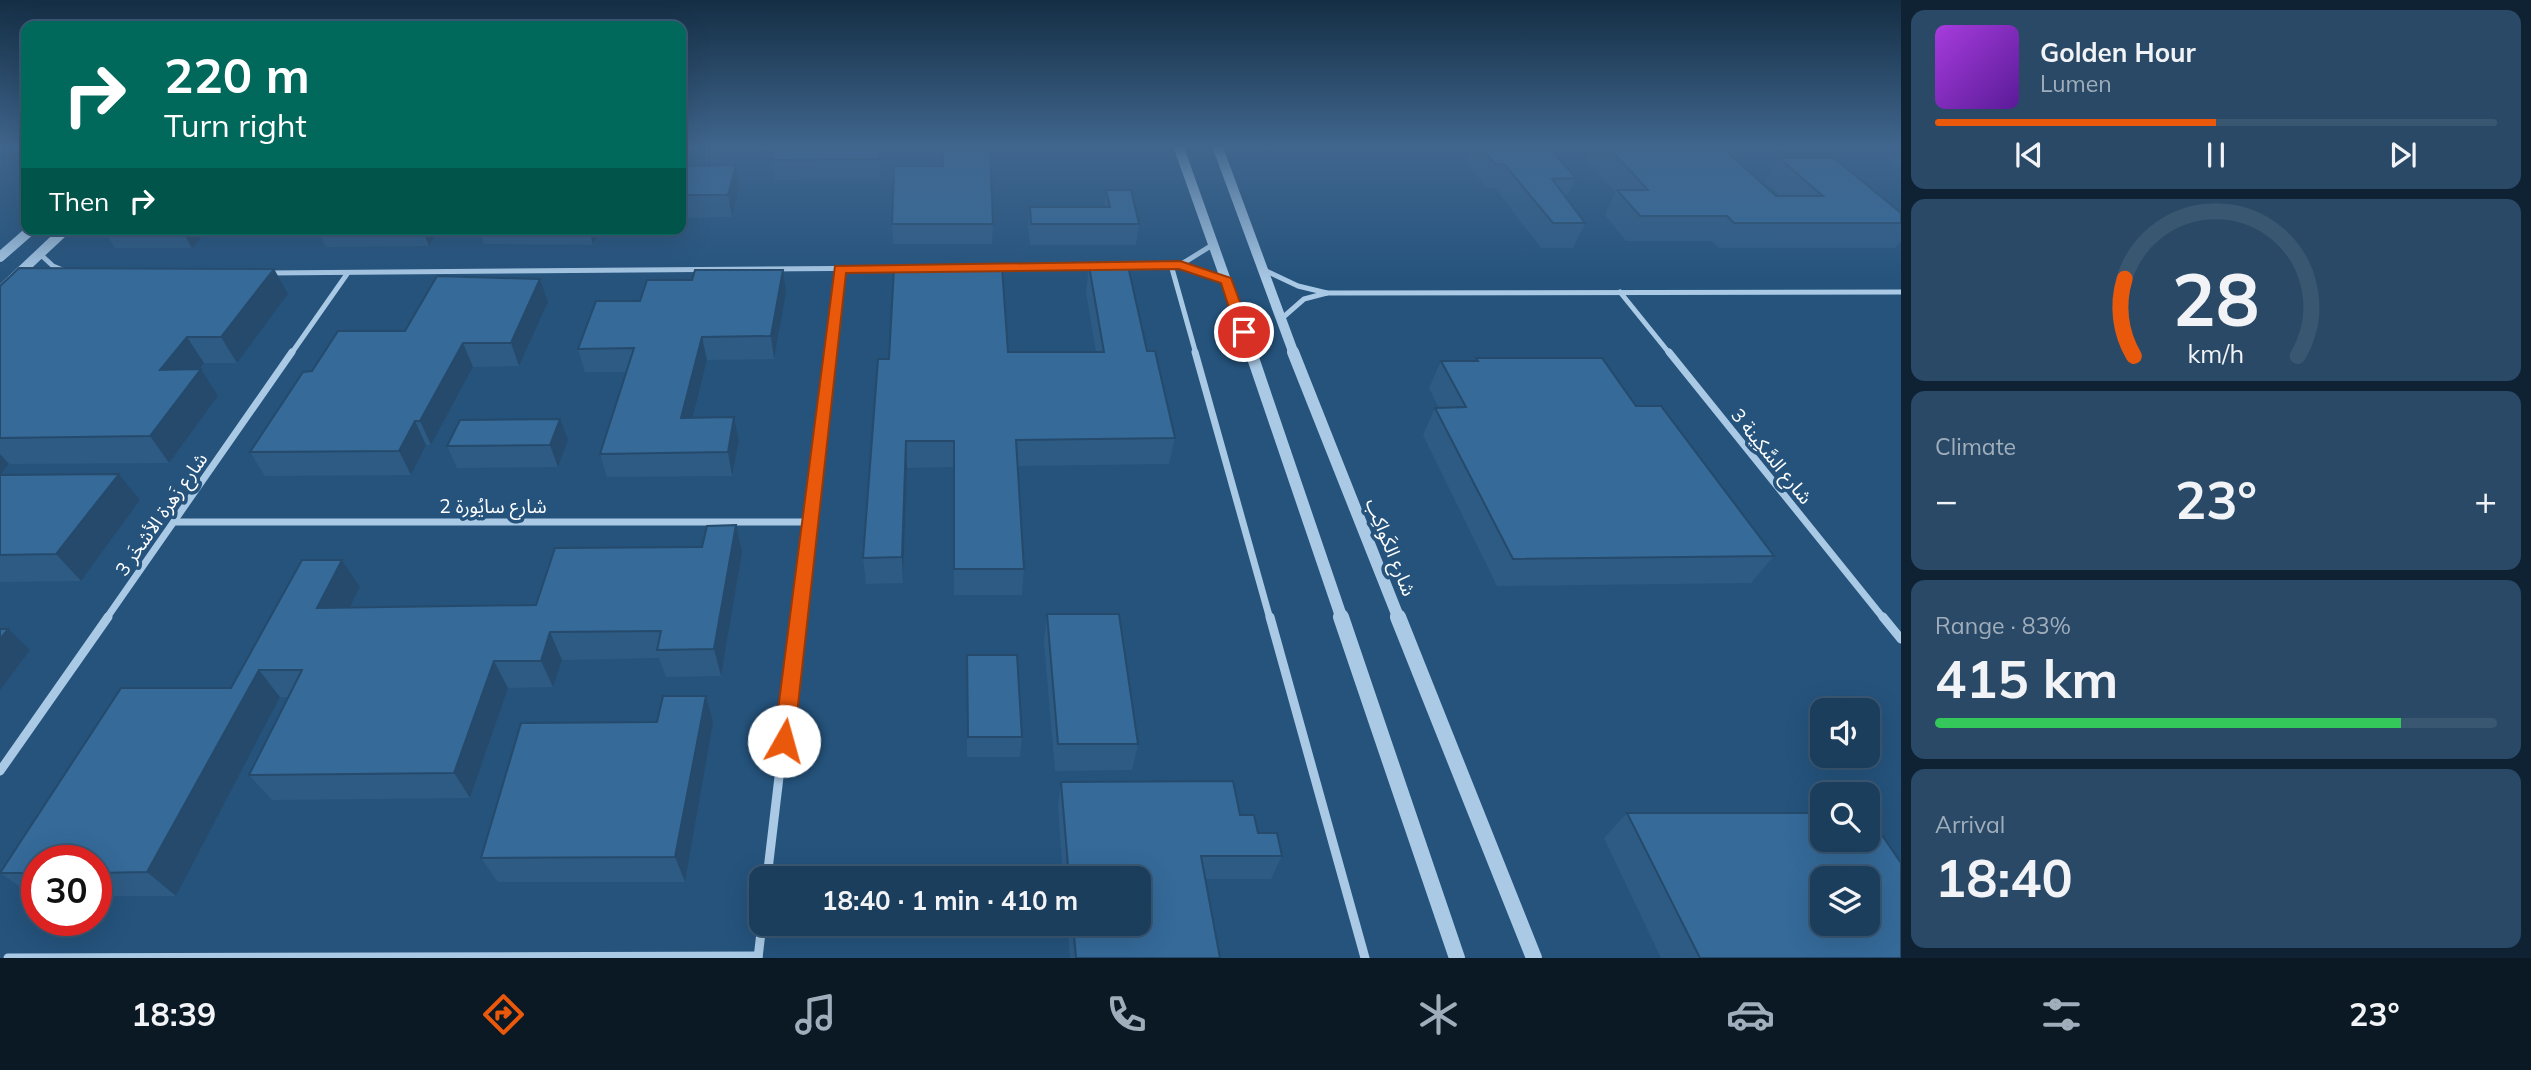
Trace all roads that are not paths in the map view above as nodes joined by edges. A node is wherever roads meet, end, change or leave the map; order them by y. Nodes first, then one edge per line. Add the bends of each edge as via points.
1 (1197, 193) edge
2 (1234, 193) edge
3 (25, 235) edge
4 (60, 235) edge
5 (1214, 244) junction
6 (40, 254) junction
7 (2, 255) edge
8 (1175, 265) junction
9 (1116, 266) edge
10 (1102, 267) edge
11 (909, 268) edge
12 (992, 268) edge
13 (1261, 268) junction
14 (840, 269) junction
15 (264, 273) edge
16 (347, 274) junction
17 (58, 275) edge
18 (1226, 280) junction
19 (23, 283) edge
20 (1, 290) edge
21 (1619, 292) junction
22 (1901, 292) edge
23 (1327, 293) junction
24 (1280, 320) junction
25 (811, 522) junction
26 (174, 523) junction
27 (1901, 639) edge
28 (0, 771) edge
29 (768, 866) edge
30 (761, 936) edge
31 (758, 957) edge
32 (8, 958) edge
33 (1365, 958) edge
34 (1457, 958) edge
35 (1534, 958) edge

1 - 5 street
2 - 13 street, شارع الكَواكِب
3 - 7 street
4 - 6 street
5 - 8 street
5 - 18 street
6 - 17 street via 69,273
6 - 20 street
8 - 9 street
8 - 18 street
8 - 33 street
10 - 12 street
11 - 14 street
13 - 23 street via 1287,282
13 - 24 street, شارع الكَواكِب
14 - 16 street
14 - 25 street
15 - 16 street
16 - 26 street, شارع زَهرة الأشخَر 3
18 - 34 street
19 - 20 street
21 - 22 street
21 - 23 street
21 - 27 street, شارع السَّكِينة 3
23 - 24 street via 1304,299
24 - 35 street, شارع الكَواكِب
25 - 26 street, شارع سايُورة 2
25 - 29 street
26 - 28 street, شارع زَهرة الأشخَر 3
30 - 31 street
31 - 32 street

